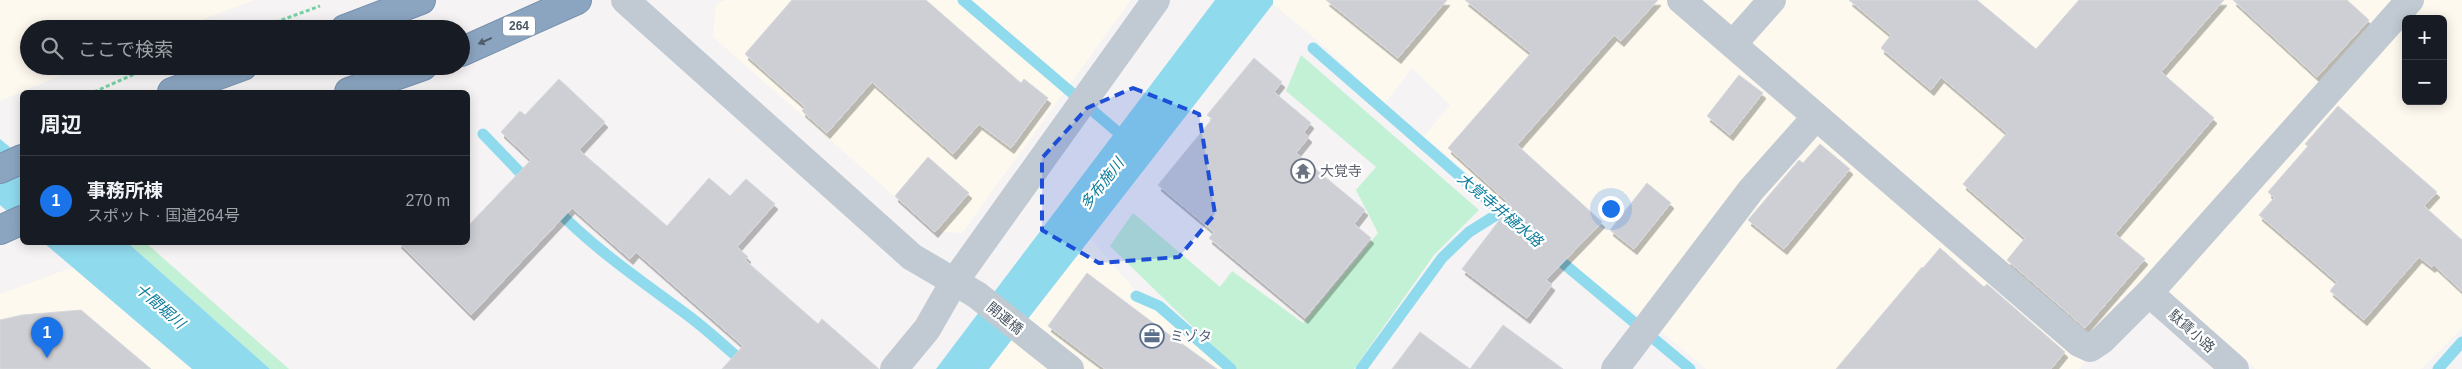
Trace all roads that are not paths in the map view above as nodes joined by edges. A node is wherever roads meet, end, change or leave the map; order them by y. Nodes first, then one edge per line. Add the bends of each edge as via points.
1 (421, 0) edge
2 (577, 0) edge
3 (625, 0) edge
4 (1156, 0) edge
5 (1681, 0) edge
6 (1772, 0) edge
7 (2410, 0) edge
8 (369, 20) edge
9 (1733, 44) junction
10 (470, 48) edge
11 (218, 75) edge
12 (398, 75) edge
13 (177, 90) edge
14 (355, 90) edge
15 (1815, 118) junction
16 (20, 160) edge
17 (0, 169) edge
18 (954, 282) junction
19 (2150, 293) junction
20 (894, 369) edge
21 (1070, 369) edge
22 (1615, 369) edge
23 (2235, 369) edge

1 - 8 highway
2 -> 10 highway, 264
3 - 18 street, 開運橋 via 912,256
4 - 18 street
5 - 9 street
6 - 9 street
7 - 19 street
9 - 15 street
11 - 13 highway
12 - 14 highway
15 - 19 street via 2079,343 2090,348 2096,344
15 - 22 street via 1751,190
16 - 17 highway
18 - 20 street via 927,329
18 - 21 street, 開運橋 via 977,295
19 - 23 street, 駄賃小路

